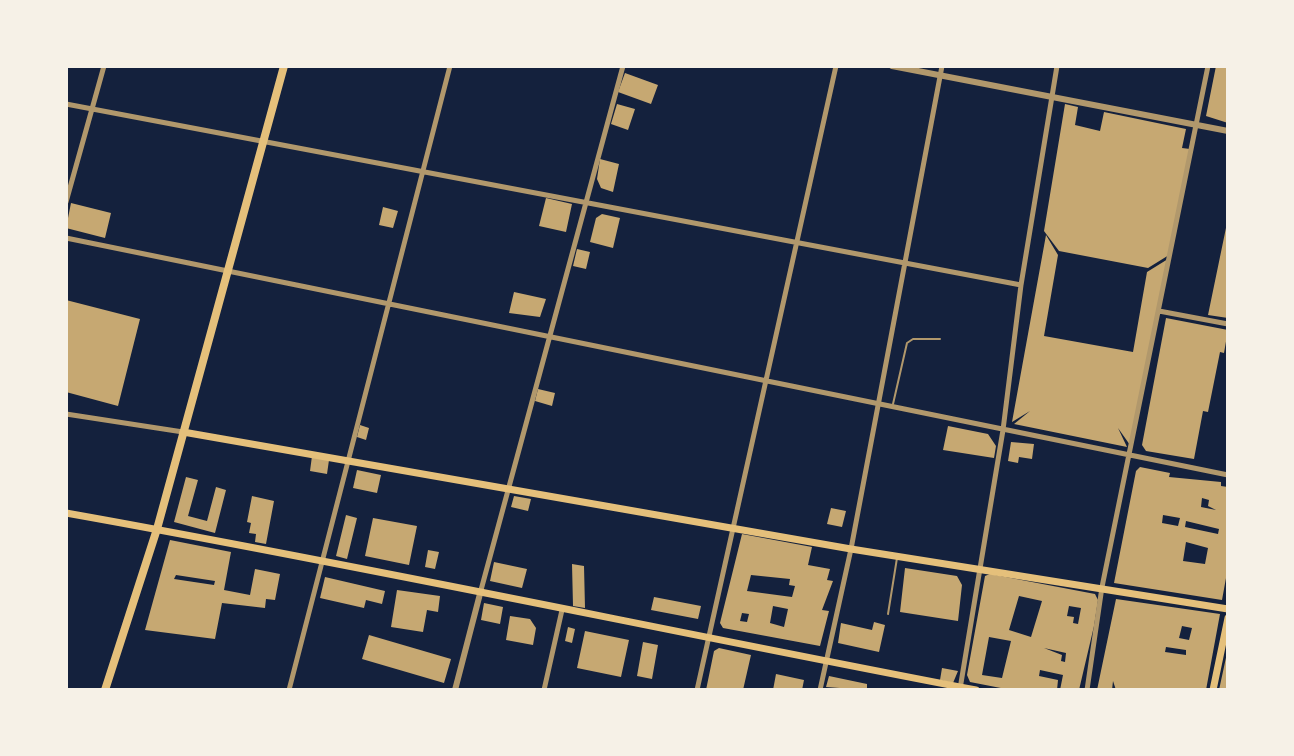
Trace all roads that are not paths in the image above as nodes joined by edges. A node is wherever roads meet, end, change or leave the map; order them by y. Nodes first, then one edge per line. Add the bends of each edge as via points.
1 (104, 66) edge
2 (284, 66) edge
3 (450, 66) edge
4 (623, 66) edge
5 (836, 66) edge
6 (892, 66) edge
7 (942, 66) edge
8 (1057, 66) edge
9 (1208, 66) edge
10 (941, 75) junction
11 (1050, 94) junction
12 (66, 104) edge
13 (92, 109) junction
14 (1198, 124) junction
15 (1228, 131) edge
16 (264, 141) junction
17 (423, 171) junction
18 (585, 200) junction
19 (66, 202) edge
20 (66, 238) edge
21 (795, 241) junction
22 (907, 263) junction
23 (228, 270) junction
24 (1021, 285) junction
25 (389, 302) junction
26 (1159, 311) junction
27 (1228, 324) edge
28 (549, 335) junction
29 (940, 339) dead end
30 (765, 378) junction
31 (878, 402) junction
32 (893, 405) junction
33 (66, 414) edge
34 (1003, 430) junction
35 (183, 432) junction
36 (1128, 454) junction
37 (348, 459) junction
38 (1228, 475) edge
39 (507, 487) junction
40 (66, 513) edge
41 (733, 528) junction
42 (157, 529) junction
43 (851, 549) junction
44 (897, 556) junction
45 (323, 562) junction
46 (980, 569) junction
47 (1102, 587) junction
48 (481, 590) junction
49 (1228, 609) edge
50 (562, 610) junction
51 (888, 614) dead end
52 (1228, 618) edge
53 (709, 637) junction
54 (826, 660) junction
55 (960, 688) edge
56 (105, 690) edge
57 (289, 690) edge
58 (455, 690) edge
59 (544, 690) edge
60 (697, 690) edge
61 (820, 690) edge
62 (976, 690) edge
63 (1087, 690) edge
64 (1213, 690) edge

1 - 13 street
2 - 16 main road
3 - 17 street
4 - 18 street
5 - 21 street
6 - 10 street
7 - 10 street
8 - 11 street
9 - 14 street
10 - 11 street
10 - 22 street
11 - 14 street
11 - 24 street
12 - 13 street
13 - 16 street
13 - 19 street
14 - 15 street
14 - 26 street
16 - 17 street
16 - 23 main road
17 - 18 street
17 - 25 street
18 - 21 street
18 - 28 street
20 - 23 street
21 - 22 street
21 - 30 street
22 - 24 street
22 - 31 street
23 - 25 street
23 - 35 main road
24 - 34 street
25 - 28 street
25 - 37 street
26 - 27 street
26 - 36 street
28 - 30 street
28 - 39 street
29 - 32 lane via 907,343
30 - 31 street
30 - 41 street
31 - 32 street
31 - 43 street
32 - 34 street
33 - 35 street
34 - 36 street
34 - 46 street
35 - 37 main road
35 - 42 main road
36 - 38 street
36 - 47 street
37 - 39 main road
37 - 45 street
39 - 41 main road
39 - 48 street
40 - 42 main road
41 - 43 main road
41 - 53 street
42 - 45 main road
42 - 56 main road
43 - 44 main road
43 - 54 street
44 - 46 main road
44 - 51 lane
45 - 48 main road
45 - 57 street
46 - 47 main road
46 - 55 street
47 - 49 main road
47 - 63 street
48 - 50 main road
48 - 58 street
50 - 53 main road
50 - 59 street
52 - 64 main road
53 - 54 main road
53 - 60 street
54 - 55 main road
54 - 61 street
55 - 62 main road

